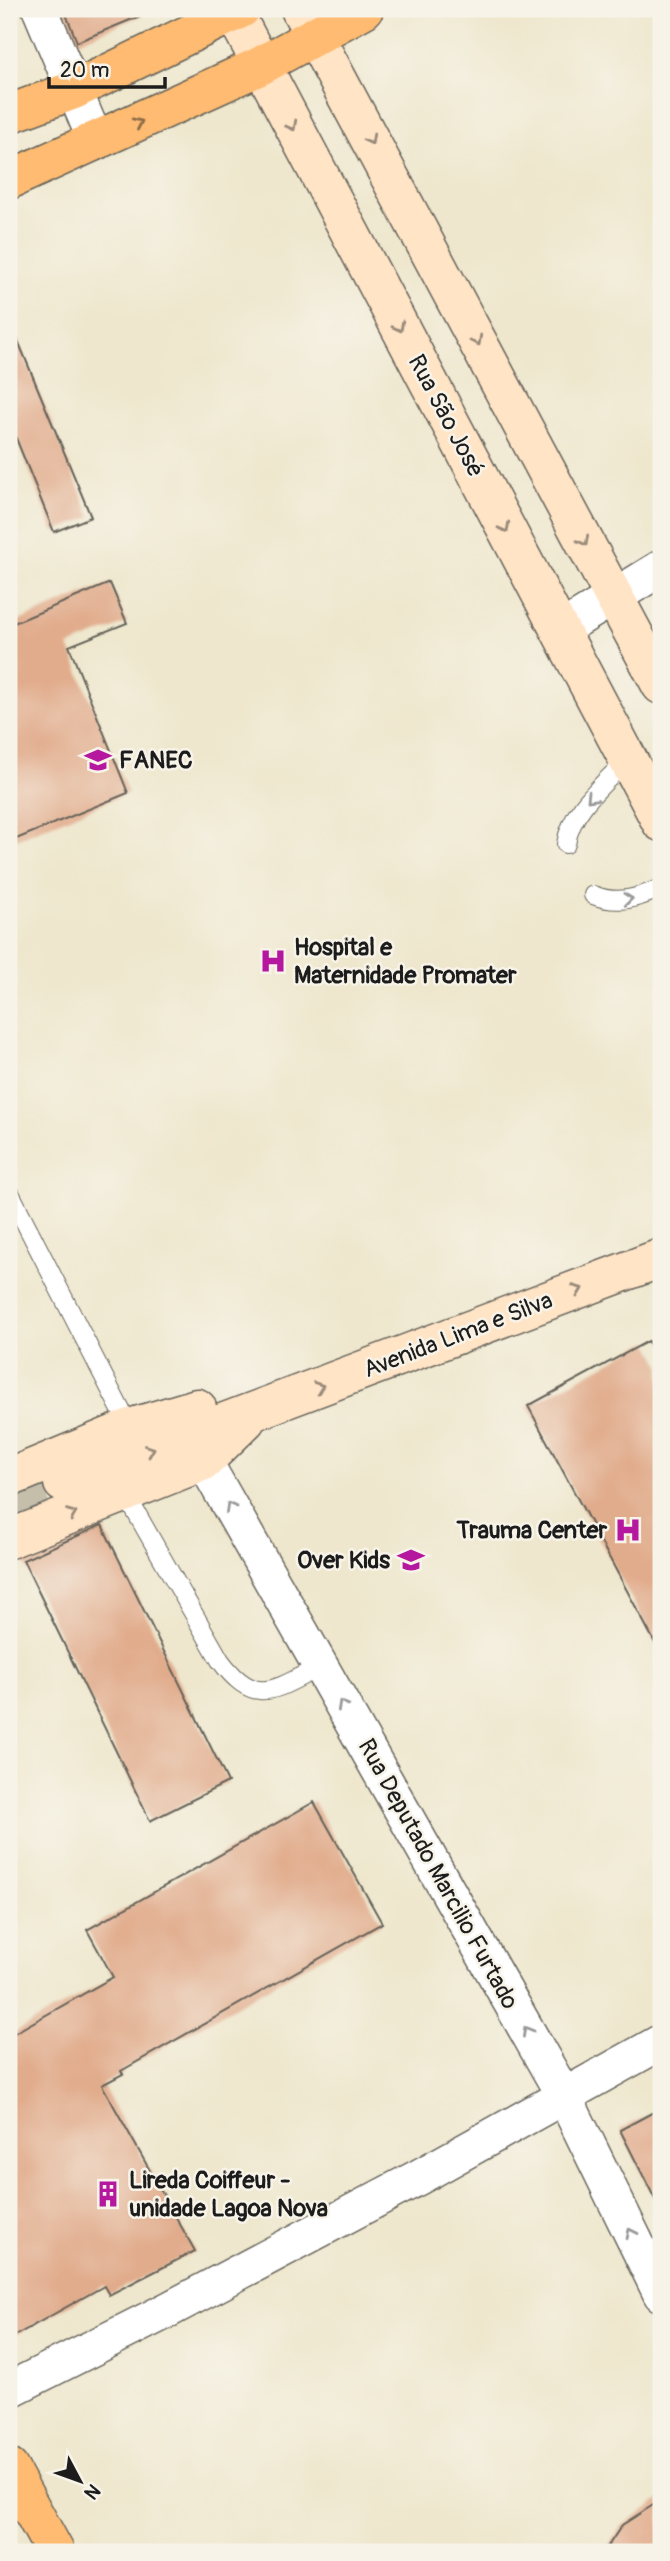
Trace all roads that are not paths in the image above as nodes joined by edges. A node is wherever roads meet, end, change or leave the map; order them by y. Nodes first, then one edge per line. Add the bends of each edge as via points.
1 (40, 9) edge
2 (364, 9) edge
3 (236, 10) edge
4 (307, 23) edge
5 (260, 66) junction
6 (74, 90) junction
7 (15, 116) edge
8 (96, 142) junction
9 (16, 172) edge
10 (661, 568) edge
11 (614, 596) junction
12 (559, 630) junction
13 (661, 685) edge
14 (628, 759) junction
15 (661, 822) edge
16 (566, 844) dead end
17 (661, 888) edge
18 (593, 895) dead end
19 (9, 1191) edge
20 (661, 1258) edge
21 (255, 1411) junction
22 (130, 1428) junction
23 (204, 1461) junction
24 (9, 1478) edge
25 (64, 1483) tunnel mouth
26 (125, 1493) junction
27 (9, 1539) edge
28 (321, 1666) junction
29 (661, 2042) edge
30 (564, 2096) junction
31 (661, 2294) edge
32 (9, 2390) edge
33 (9, 2468) edge
34 (55, 2552) edge

1 - 6 street
2 - 4 main road
3 - 5 main road, Rua São José
3 - 6 main road
4 - 5 main road
4 -> 11 main road
8 -> 5 main road
5 -> 12 main road, Rua São José
6 - 7 main road
6 - 8 street
8 - 9 main road
10 - 11 street
11 - 12 street
11 - 13 main road
12 - 14 main road, Rua São José
14 - 15 main road, Rua São José
14 -> 16 lane via 581,808 568,830
18 -> 17 lane via 623,901
19 - 22 lane
21 -> 20 main road, Avenida Lima e Silva
21 - 22 main road, Avenida Lima e Silva via 193,1408
21 - 23 main road, Avenida Lima e Silva
25 -> 21 main road
22 - 24 main road, Avenida Lima e Silva
23 - 26 main road, Avenida Lima e Silva
28 -> 23 street, Rua Deputado Marcilio Furtado
27 -> 26 main road, Avenida Lima e Silva
26 - 28 lane via 234,1678 250,1690 273,1690
30 -> 28 street, Rua Deputado Marcilio Furtado
29 - 30 street
31 -> 30 street, Rua Deputado Marcilio Furtado
30 - 32 street via 419,2177
33 - 34 main road

